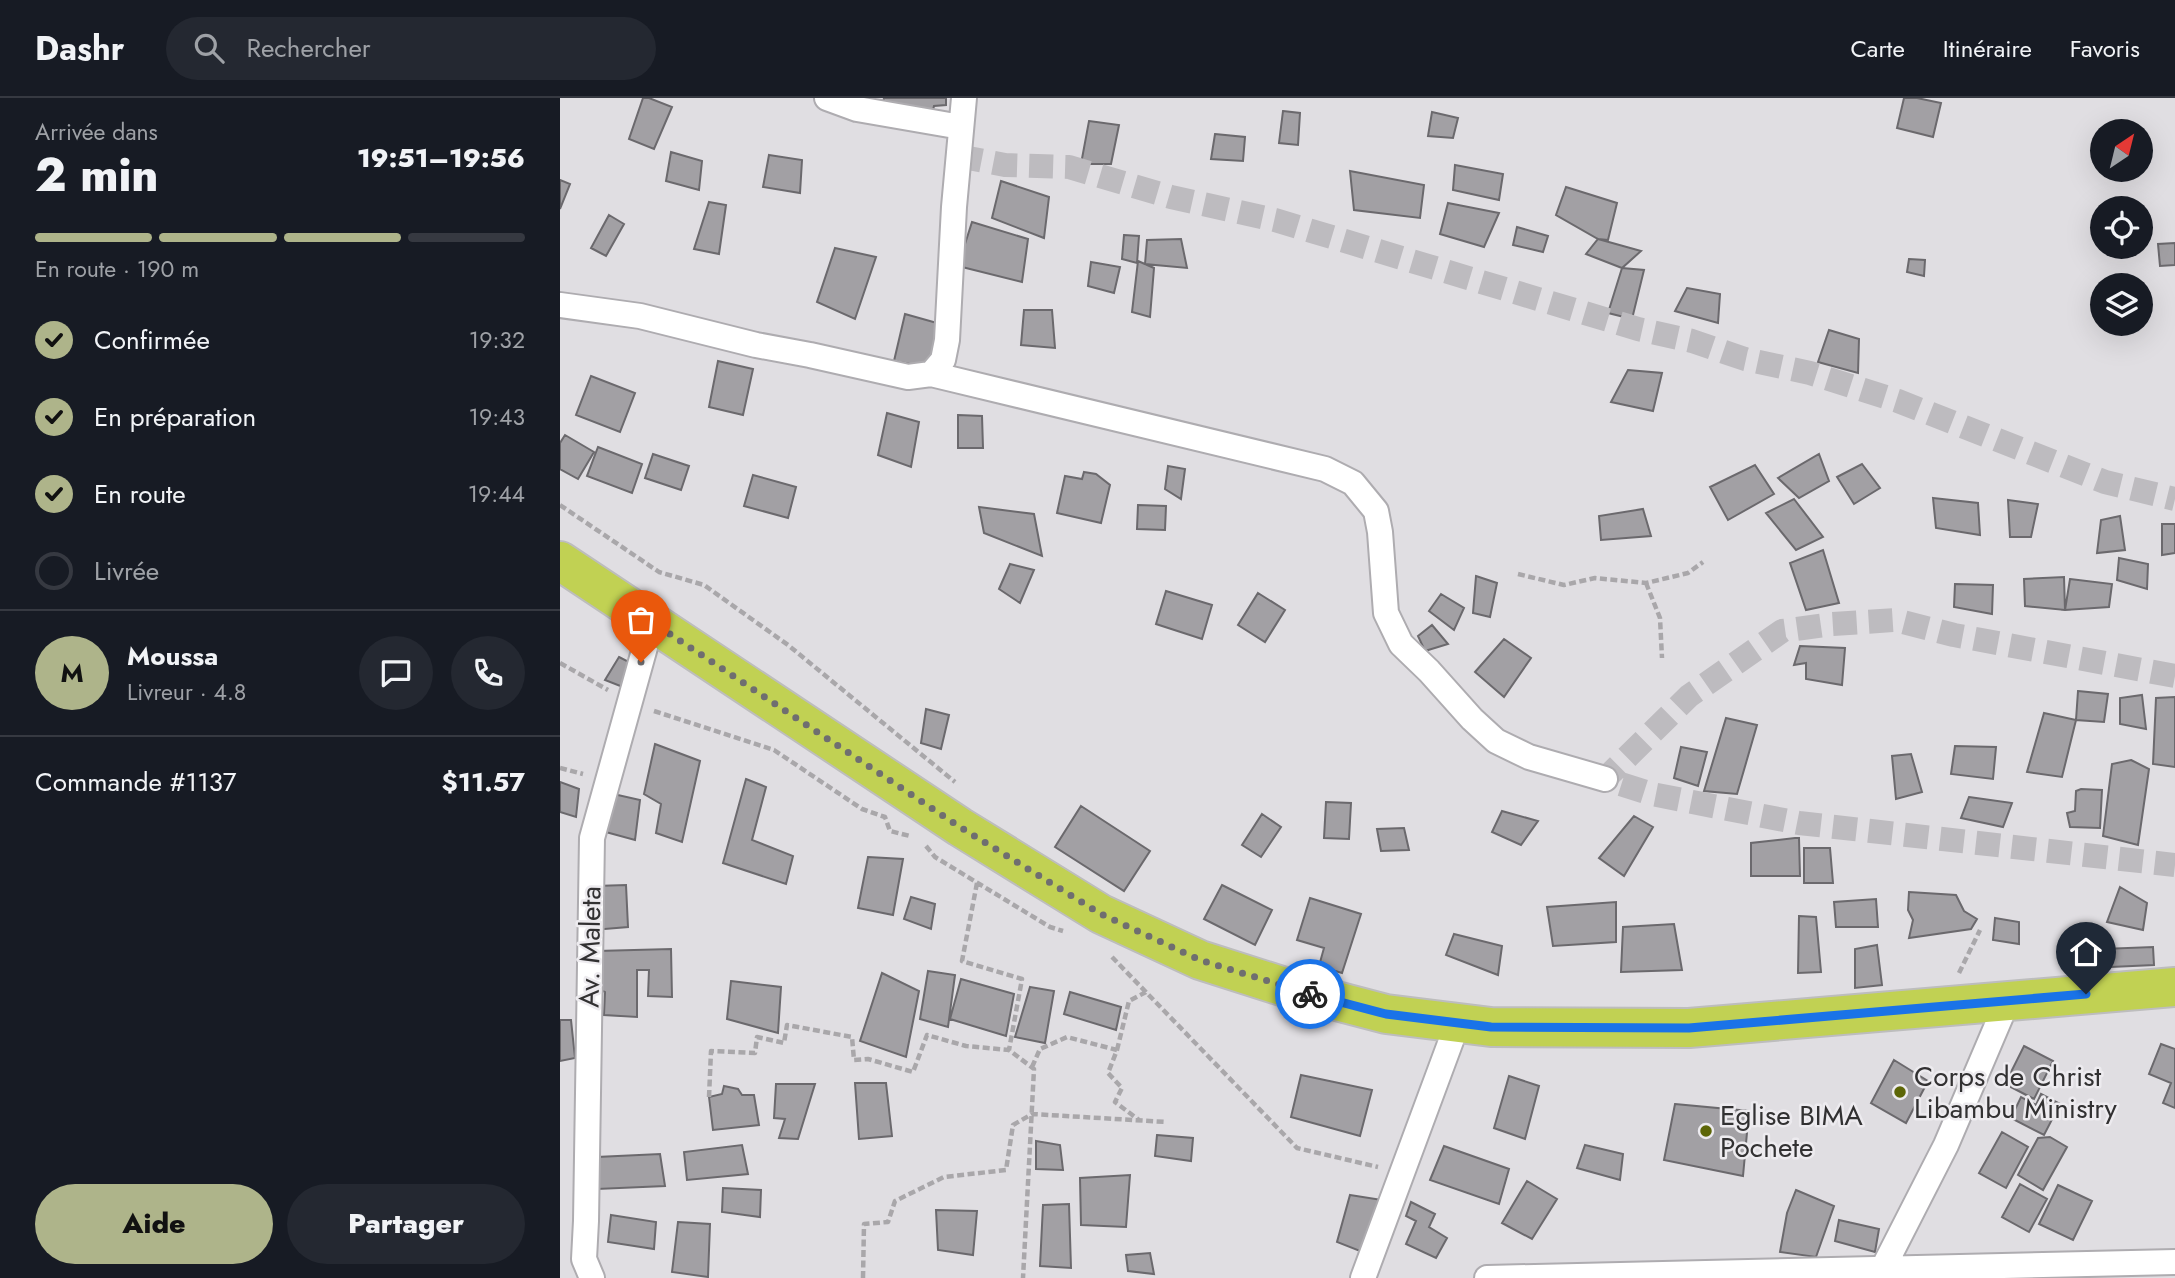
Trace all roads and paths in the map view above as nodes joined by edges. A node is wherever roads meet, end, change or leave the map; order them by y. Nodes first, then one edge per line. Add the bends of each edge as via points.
1 (827, 98) edge
2 (964, 98) edge
3 (961, 127) junction
4 (560, 305) edge
5 (931, 374) junction
6 (560, 505) edge
7 (560, 561) edge
8 (1703, 562) dead end
9 (1518, 575) dead end
10 (1646, 583) junction
11 (652, 622) junction
12 (1662, 658) dead end
13 (560, 663) edge
14 (629, 703) junction
15 (560, 768) edge
16 (589, 776) dead end
17 (1605, 779) dead end
18 (957, 783) dead end
19 (977, 883) junction
20 (1980, 930) dead end
21 (1073, 934) dead end
22 (1107, 951) dead end
23 (1954, 982) dead end
24 (2175, 987) edge
25 (1146, 992) junction
26 (2007, 1002) junction
27 (1458, 1023) junction
28 (1009, 1049) junction
29 (1117, 1050) junction
30 (1032, 1067) junction
31 (709, 1097) dead end
32 (1032, 1114) junction
33 (1140, 1120) junction
34 (1166, 1122) dead end
35 (1402, 1172) junction
36 (2175, 1262) edge
37 (1880, 1273) edge
38 (592, 1278) edge
39 (863, 1278) edge
40 (1023, 1278) edge
41 (1363, 1278) edge
42 (1487, 1278) edge

1 - 3 street via 857,109
2 - 3 street
3 - 5 street via 947,340 943,360
4 - 5 street via 640,316 908,377
5 - 17 street via 1325,469 1353,483 1376,511 1385,613 1401,644 1496,741 1529,757
6 - 18 path via 659,572 704,585 788,646
7 - 11 highway
8 - 10 path via 1688,573
9 - 10 path via 1564,586 1595,578
10 - 12 path via 1660,618
11 - 14 street, Av. Maleta
11 - 27 highway via 960,827 1101,914 1200,960 1291,989 1386,1014
13 - 14 path
14 - 19 path via 774,750 862,809 885,817 890,831 919,838 935,857
14 - 38 street, Av. Maleta via 592,838 584,1259
15 - 16 path
19 - 21 path via 1050,927
19 - 28 path via 962,961 1022,979
20 - 23 path
22 - 25 path
24 - 26 highway
25 - 29 path via 1129,1001
25 - 35 path via 1297,1148
26 - 27 highway via 1689,1028
26 - 37 street via 1946,1145
27 - 35 street
28 - 30 path
28 - 31 path via 966,1046 927,1035 913,1072 868,1059 854,1060 852,1037 788,1025 784,1043 757,1037 755,1053 711,1051
29 - 30 path via 1067,1037 1040,1049
29 - 33 path via 1108,1073 1122,1088 1115,1102
30 - 32 path
32 - 33 path
32 - 39 path via 1013,1125 1006,1170 944,1177 895,1201 888,1222 864,1224
32 - 40 path
33 - 34 path
35 - 41 street
36 - 37 street
37 - 42 street

